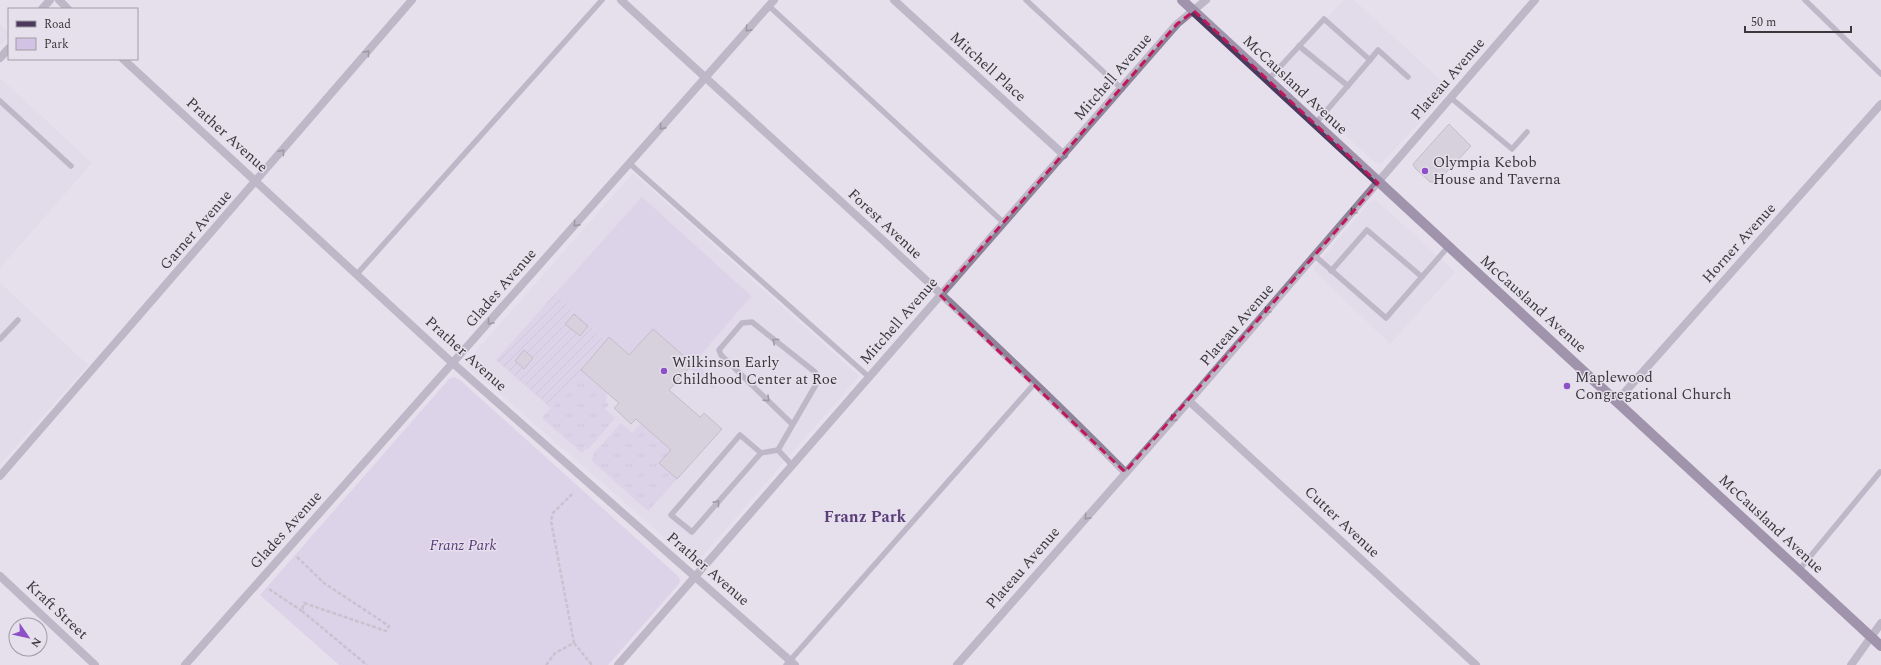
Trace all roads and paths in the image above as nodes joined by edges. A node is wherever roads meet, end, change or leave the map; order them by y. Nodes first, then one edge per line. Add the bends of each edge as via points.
1 (50, 0) edge
2 (59, 0) edge
3 (412, 0) edge
4 (602, 0) edge
5 (621, 0) edge
6 (894, 0) edge
7 (1026, 0) edge
8 (1182, 0) edge
9 (1206, 0) edge
10 (1535, 0) edge
11 (1805, 0) edge
12 (771, 3) edge
13 (43, 8) edge
14 (67, 8) edge
15 (1194, 10) junction
16 (1299, 46) junction
17 (8, 49) edge
18 (0, 58) edge
19 (124, 60) edge
20 (1370, 60) junction
21 (1881, 74) edge
22 (705, 77) junction
23 (1408, 77) dead end
24 (1268, 80) junction
25 (1348, 86) junction
26 (1122, 89) junction
27 (1451, 98) junction
28 (0, 101) edge
29 (1881, 104) edge
30 (1315, 124) junction
31 (1527, 132) dead end
32 (1064, 155) junction
33 (629, 163) junction
34 (71, 166) dead end
35 (257, 181) junction
36 (1378, 183) junction
37 (1004, 223) junction
38 (1448, 247) junction
39 (1315, 256) junction
40 (1331, 271) junction
41 (357, 274) junction
42 (1422, 277) junction
43 (940, 294) junction
44 (18, 320) dead end
45 (0, 340) edge
46 (453, 363) junction
47 (870, 377) junction
48 (1035, 383) junction
49 (1189, 401) junction
50 (1618, 401) junction
51 (792, 424) junction
52 (778, 450) junction
53 (761, 453) junction
54 (792, 465) junction
55 (1125, 472) junction
56 (1880, 472) dead end
57 (0, 476) edge
58 (574, 492) dead end
59 (297, 557) dead end
60 (1799, 570) junction
61 (0, 576) edge
62 (695, 576) junction
63 (269, 589) dead end
64 (302, 611) junction
65 (1881, 623) edge
66 (1871, 637) junction
67 (574, 643) junction
68 (1881, 646) edge
69 (790, 664) edge
70 (95, 665) edge
71 (185, 665) edge
72 (367, 665) edge
73 (546, 665) edge
74 (592, 665) edge
75 (618, 665) edge
76 (957, 665) edge
77 (1476, 665) edge
78 (1851, 665) edge

1 - 13 street
2 - 14 street
35 -> 3 street, Garner Avenue
4 - 41 lane
5 - 22 street, Forest Avenue
6 - 32 street, Mitchell Place
7 - 26 lane
8 - 15 main road, McCausland Avenue
9 - 15 street, Mitchell Avenue
10 - 27 street, Plateau Avenue
11 - 21 lane
12 -> 22 street, Glades Avenue
12 - 37 lane
15 - 24 main road, McCausland Avenue
15 - 26 street, Mitchell Avenue via 1177,24
16 - 20 lane via 1324,19
16 - 24 lane
16 - 25 lane
17 - 18 street
19 - 35 street, Prather Avenue
20 - 23 lane via 1378,50
20 - 25 lane
22 -> 33 street, Glades Avenue
22 - 43 street, Forest Avenue
24 - 30 main road, McCausland Avenue
25 - 30 lane
26 - 32 street, Mitchell Avenue
27 - 31 lane via 1512,149
27 - 36 street, Plateau Avenue
28 - 34 lane
29 - 50 street, Horner Avenue
30 - 36 main road, McCausland Avenue
32 - 37 street, Mitchell Avenue
33 -> 46 street, Glades Avenue
33 - 47 lane
35 - 41 street, Prather Avenue
35 - 57 street, Garner Avenue
36 - 38 main road, McCausland Avenue
36 -> 39 street, Plateau Avenue
37 - 43 street, Mitchell Avenue
38 - 42 lane
38 - 50 main road, McCausland Avenue
39 - 40 lane
39 -> 49 street, Plateau Avenue
40 - 42 lane via 1367,230
40 - 42 lane via 1386,318
41 - 46 street, Prather Avenue
43 - 47 street, Mitchell Avenue
43 - 48 street, Forest Avenue
44 - 45 lane
46 - 62 street, Prather Avenue
46 - 71 street, Glades Avenue
47 - 54 street, Mitchell Avenue
48 - 55 street, Forest Avenue
48 - 69 lane
49 -> 55 street, Plateau Avenue
49 - 77 street, Cutter Avenue
50 - 60 main road, McCausland Avenue
51 -> 51 lane via 818,381 814,372 752,322 742,323 719,350 721,355
51 - 52 lane
52 - 53 lane
52 - 54 lane
53 -> 53 lane via 740,436 671,514 692,532
54 - 62 street, Mitchell Avenue
55 -> 76 street, Plateau Avenue
56 - 60 lane
58 - 67 path via 553,513 551,521
59 - 64 path via 324,583 388,626 386,631 304,603
60 - 66 main road, McCausland Avenue
61 - 70 street, Kraft Street
62 - 69 street, Prather Avenue
62 - 75 street, Mitchell Avenue
63 - 64 path
64 - 72 path
65 - 66 street
66 - 68 main road, McCausland Avenue
66 - 78 street
67 - 73 path via 555,653
67 - 74 path

